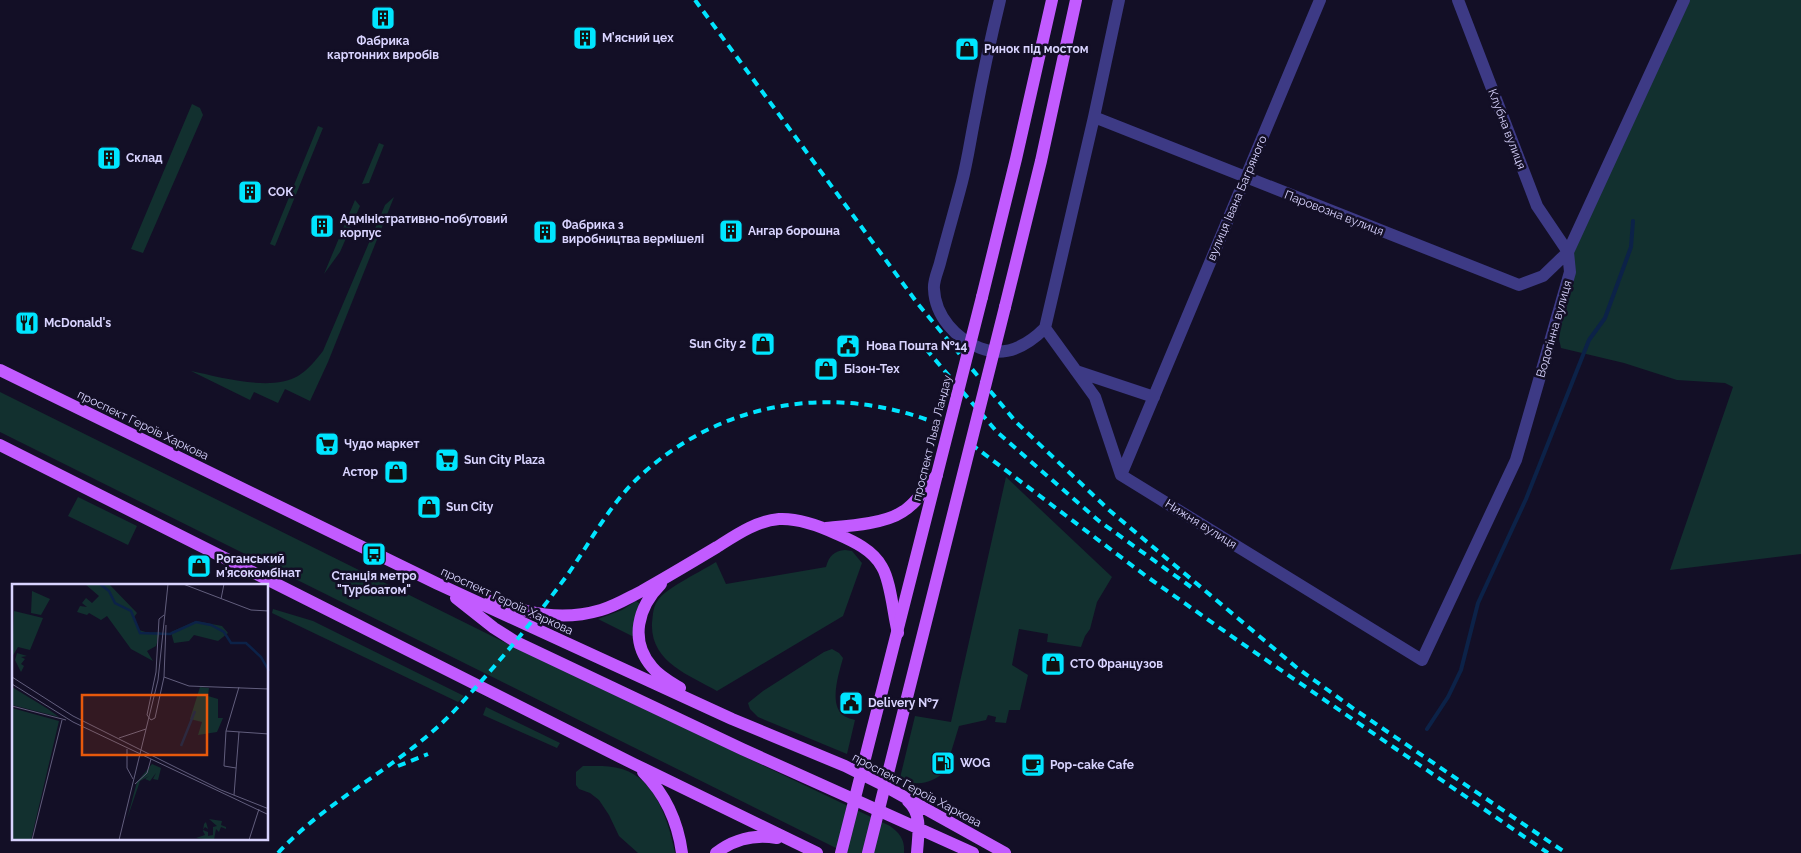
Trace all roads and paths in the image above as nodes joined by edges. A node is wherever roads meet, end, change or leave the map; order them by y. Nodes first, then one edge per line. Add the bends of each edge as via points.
1 (1000, 0) edge
2 (1052, 0) edge
3 (1076, 0) edge
4 (1119, 0) edge
5 (1320, 0) edge
6 (1458, 0) edge
7 (1684, 0) edge
8 (1094, 117) junction
9 (1245, 178) junction
10 (1568, 252) junction
11 (1045, 328) junction
12 (0, 370) edge
13 (1076, 371) junction
14 (1154, 397) junction
15 (0, 445) edge
16 (937, 475) junction
17 (1122, 475) junction
18 (826, 528) junction
19 (670, 575) junction
20 (438, 584) junction
21 (898, 633) junction
22 (1422, 660) joint
23 (732, 719) junction
24 (634, 764) junction
25 (898, 793) junction
26 (897, 818) junction
27 (919, 829) junction
28 (789, 840) junction
29 (994, 849) edge
30 (917, 851) edge
31 (682, 853) edge
32 (716, 853) edge
33 (818, 853) edge
34 (841, 853) edge
35 (868, 853) edge
36 (973, 853) edge
37 (1005, 853) edge

1 - 11 street via 963,180 933,288 949,327 963,340 989,351 1009,351 1030,341
2 - 16 main road, проспект Льва Ландау, bridge
3 - 35 main road, bridge via 1041,161
4 - 8 street
5 - 9 street, вулиця Івана Багряного
6 - 10 street, Клубна вулиця via 1537,206
7 - 10 street, Водогінна вулиця
8 - 9 street, Паровозна вулиця
8 - 11 street
9 - 10 street, Паровозна вулиця via 1519,285 1543,276
9 - 14 street, вулиця Івана Багряного
10 - 22 street, Водогінна вулиця via 1570,272 1516,460
11 - 13 street
12 - 20 main road, проспект Героїв Харкова
13 - 14 street
13 - 17 street via 1095,397
14 - 17 street, вулиця Івана Багряного
15 - 24 main road
16 - 18 main road via 901,513 873,523
16 - 21 main road, проспект Льва Ландау, bridge
17 - 22 street, Нижня вулиця
18 - 19 main road via 790,520 769,520 740,533
18 - 21 main road via 859,545 881,564
19 - 20 main road via 608,608 564,616 527,613
19 - 23 main road via 641,611 639,632 646,659 662,677
20 - 23 main road, проспект Героїв Харкова
20 - 26 main road via 516,642
21 - 34 main road, проспект Льва Ландау, bridge
23 - 25 main road, проспект Героїв Харкова via 845,766
24 - 28 main road
24 - 31 main road via 651,780 666,802
25 - 27 main road via 911,804
25 - 29 main road, проспект Героїв Харкова
26 - 27 main road
26 - 30 main road via 913,835
27 - 30 main road
27 - 36 main road
28 - 32 main road via 752,837
28 - 33 main road
29 - 37 main road

